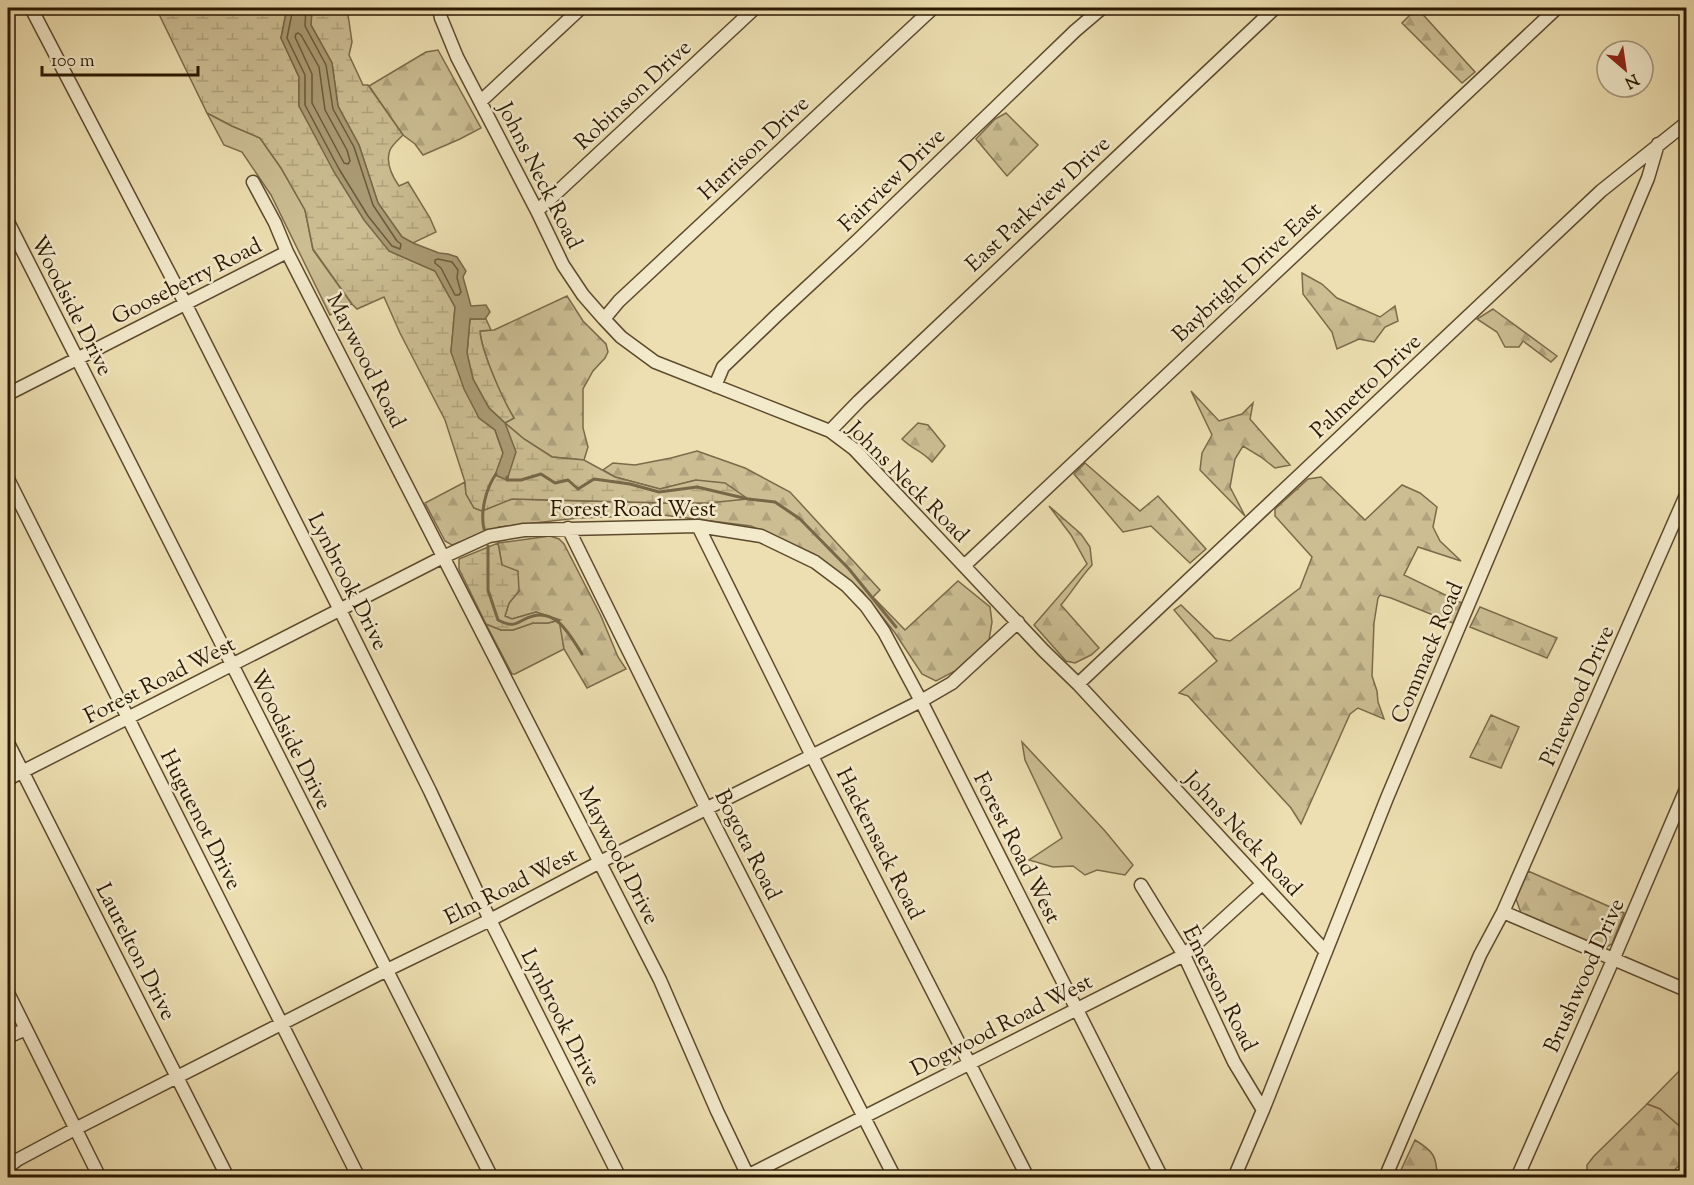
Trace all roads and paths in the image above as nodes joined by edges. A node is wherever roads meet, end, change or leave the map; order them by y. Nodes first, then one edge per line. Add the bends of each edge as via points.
1 (31, 8) edge
2 (439, 8) edge
3 (581, 8) edge
4 (755, 8) edge
5 (933, 8) edge
6 (1102, 8) edge
7 (1275, 8) edge
8 (1557, 8) edge
9 (481, 102) junction
10 (1686, 123) edge
11 (1658, 144) junction
12 (253, 182) dead end
13 (537, 211) junction
14 (8, 222) edge
15 (287, 252) junction
16 (185, 303) junction
17 (604, 319) junction
18 (77, 359) junction
19 (715, 386) junction
20 (8, 394) edge
21 (830, 431) junction
22 (8, 479) edge
23 (1686, 495) edge
24 (698, 526) junction
25 (568, 528) junction
26 (443, 557) junction
27 (964, 566) junction
28 (340, 610) junction
29 (1018, 622) junction
30 (232, 665) junction
31 (1078, 684) junction
32 (921, 701) junction
33 (127, 718) junction
34 (8, 743) edge
35 (812, 756) junction
36 (22, 771) junction
37 (8, 779) edge
38 (1686, 789) edge
39 (707, 810) junction
40 (600, 862) junction
41 (1262, 884) junction
42 (1141, 885) dead end
43 (1503, 912) junction
44 (490, 920) junction
45 (1326, 952) junction
46 (1184, 955) junction
47 (1613, 960) junction
48 (385, 971) junction
49 (1686, 990) edge
50 (8, 993) edge
51 (1076, 1010) junction
52 (281, 1024) junction
53 (26, 1029) junction
54 (8, 1037) edge
55 (970, 1063) junction
56 (177, 1077) junction
57 (1263, 1110) junction
58 (864, 1117) junction
59 (75, 1129) junction
60 (8, 1167) edge
61 (747, 1177) edge
62 (100, 1178) edge
63 (228, 1178) edge
64 (359, 1178) edge
65 (492, 1178) edge
66 (620, 1178) edge
67 (895, 1178) edge
68 (1028, 1178) edge
69 (1162, 1178) edge
70 (1234, 1178) edge
71 (1385, 1178) edge
72 (1517, 1178) edge

1 - 16 street, Lynbrook Drive
2 - 9 street, Johns Neck Road via 457,57
3 - 9 street
4 - 13 street, Robinson Drive
5 - 17 street, Harrison Drive
6 - 19 street, Fairview Drive via 723,367
7 - 21 street, East Parkview Drive
8 - 27 street, Baybright Drive East
9 - 13 street, Johns Neck Road
10 - 11 street, Palmetto Drive
11 - 31 street, Palmetto Drive via 1601,191
11 - 45 street, Commack Road via 1643,189
12 - 15 street, Maywood Road
13 - 17 street, Johns Neck Road via 562,265
14 - 18 street, Woodside Drive
15 - 16 street, Gooseberry Road
15 - 26 street, Maywood Road
16 - 18 street, Gooseberry Road
16 - 28 street, Lynbrook Drive
17 - 19 street, Johns Neck Road via 655,362
18 - 20 street, Gooseberry Road
18 - 30 street, Woodside Drive
19 - 21 street, Johns Neck Road
21 - 27 street, Johns Neck Road via 854,450
22 - 33 street, Huguenot Drive
23 - 43 street, Pinewood Drive
24 - 25 street, Forest Road West
24 - 32 street, Forest Road West via 760,536 815,562 847,586 884,632
24 - 35 street, Hackensack Road
25 - 26 street, Forest Road West via 489,536
25 - 39 street, Bogota Road
26 - 28 street, Forest Road West
26 - 40 street, Maywood Drive
27 - 29 street, Johns Neck Road
28 - 30 street, Forest Road West
28 - 44 street, Lynbrook Drive
29 - 31 street, Johns Neck Road
29 - 32 street, Elm Road West via 952,682
30 - 33 street, Forest Road West
30 - 48 street, Woodside Drive
31 - 41 street, Johns Neck Road
32 - 35 street, Elm Road West
32 - 51 street, Forest Road West
33 - 36 street, Forest Road West
33 - 52 street, Huguenot Drive
34 - 36 street, Laurelton Drive
35 - 39 street, Elm Road West
35 - 55 street, Hackensack Road
36 - 37 street, Forest Road West
36 - 56 street, Laurelton Drive
38 - 47 street, Brushwood Drive
39 - 40 street, Elm Road West
39 - 58 street, Bogota Road
40 - 44 street, Elm Road West
40 - 61 street, Maywood Drive via 660,980
41 - 45 street, Johns Neck Road
41 - 46 street, Dogwood Road West
42 - 46 street, Emerson Road
43 - 47 street
43 - 71 street, Pinewood Drive via 1480,955
44 - 48 street, Elm Road West
44 - 66 street, Lynbrook Drive
45 - 57 street, Commack Road
46 - 51 street, Dogwood Road West
46 - 57 street, Emerson Road via 1234,1062
47 - 49 street
47 - 72 street, Brushwood Drive
48 - 52 street, Elm Road West
48 - 65 street, Woodside Drive
50 - 53 street
51 - 55 street, Dogwood Road West
51 - 69 street, Forest Road West
52 - 56 street, Elm Road West
52 - 64 street, Huguenot Drive
53 - 54 street
53 - 59 street
55 - 58 street, Dogwood Road West
55 - 68 street, Hackensack Road
56 - 59 street, Elm Road West
56 - 63 street, Laurelton Drive
57 - 70 street, Commack Road
58 - 61 street, Dogwood Road West
58 - 67 street, Bogota Road
59 - 60 street, Elm Road West
59 - 62 street

